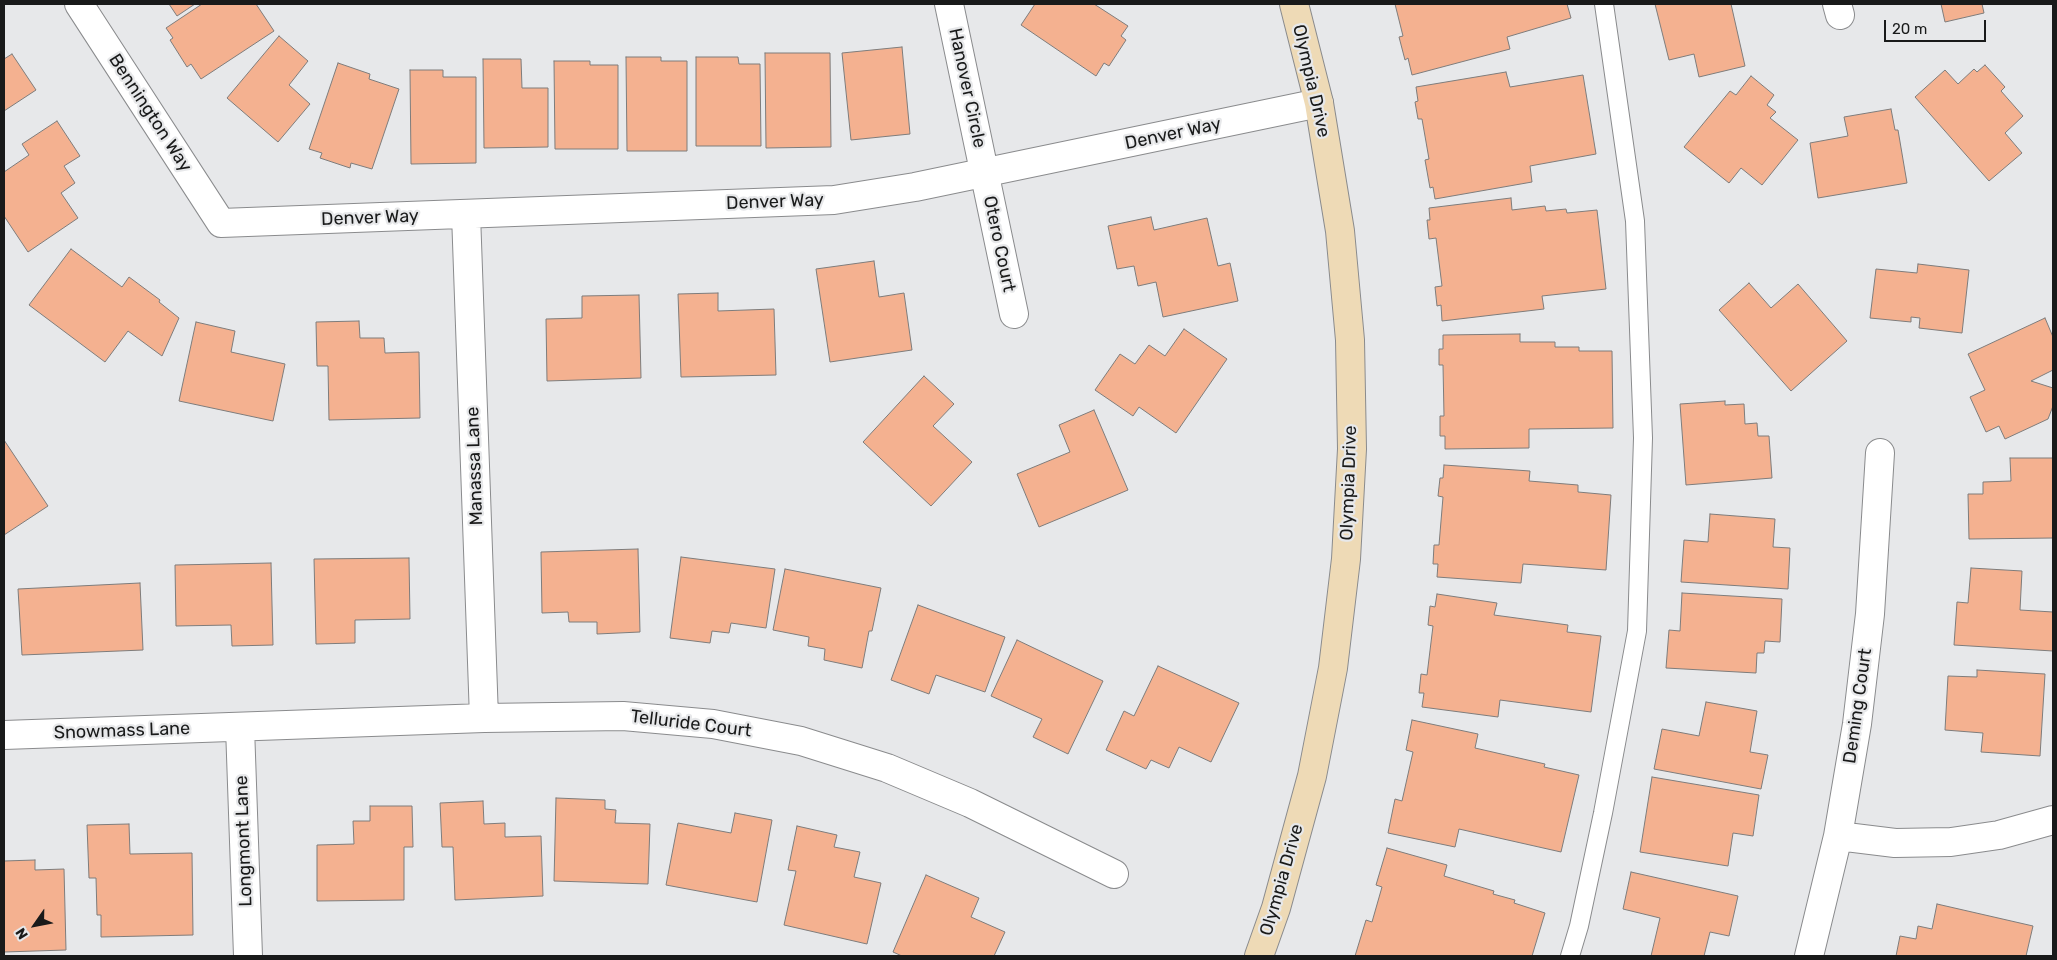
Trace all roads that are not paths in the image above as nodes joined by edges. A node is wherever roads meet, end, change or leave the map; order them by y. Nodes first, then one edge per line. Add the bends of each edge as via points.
1 (79, 4) edge
2 (949, 4) edge
3 (1294, 4) edge
4 (1604, 4) edge
5 (1319, 103) junction
6 (984, 173) junction
7 (466, 214) junction
8 (221, 223) joint
9 (1014, 314) dead end
10 (1880, 453) dead end
11 (484, 718) junction
12 (240, 727) junction
13 (4, 735) edge
14 (2053, 820) edge
15 (1838, 836) junction
16 (1114, 874) dead end
17 (248, 956) edge
18 (1259, 956) edge
19 (1570, 956) edge
20 (1809, 956) edge

1 - 8 street, Bennington Way
2 - 6 street, Hanover Circle
3 - 5 street, Olympia Drive
4 - 19 lane via 1635,221 1643,438 1637,631 1603,813
5 - 6 street, Denver Way
5 - 18 street, Olympia Drive via 1340,231 1350,340 1352,449 1346,559 1333,668 1312,776 1276,908
6 - 7 street, Denver Way via 834,200
6 - 9 street, Otero Court
7 - 8 street, Denver Way
7 - 11 street, Manassa Lane
10 - 15 street, Deming Court via 1869,624 1857,724
11 - 12 street, Telluride Court
11 - 16 street, Telluride Court via 623,716 713,724 801,741 887,768 952,795
12 - 13 street, Snowmass Lane
12 - 17 street, Longmont Lane
14 - 15 street via 2000,835 1951,842 1895,843
15 - 20 street, Deming Court

